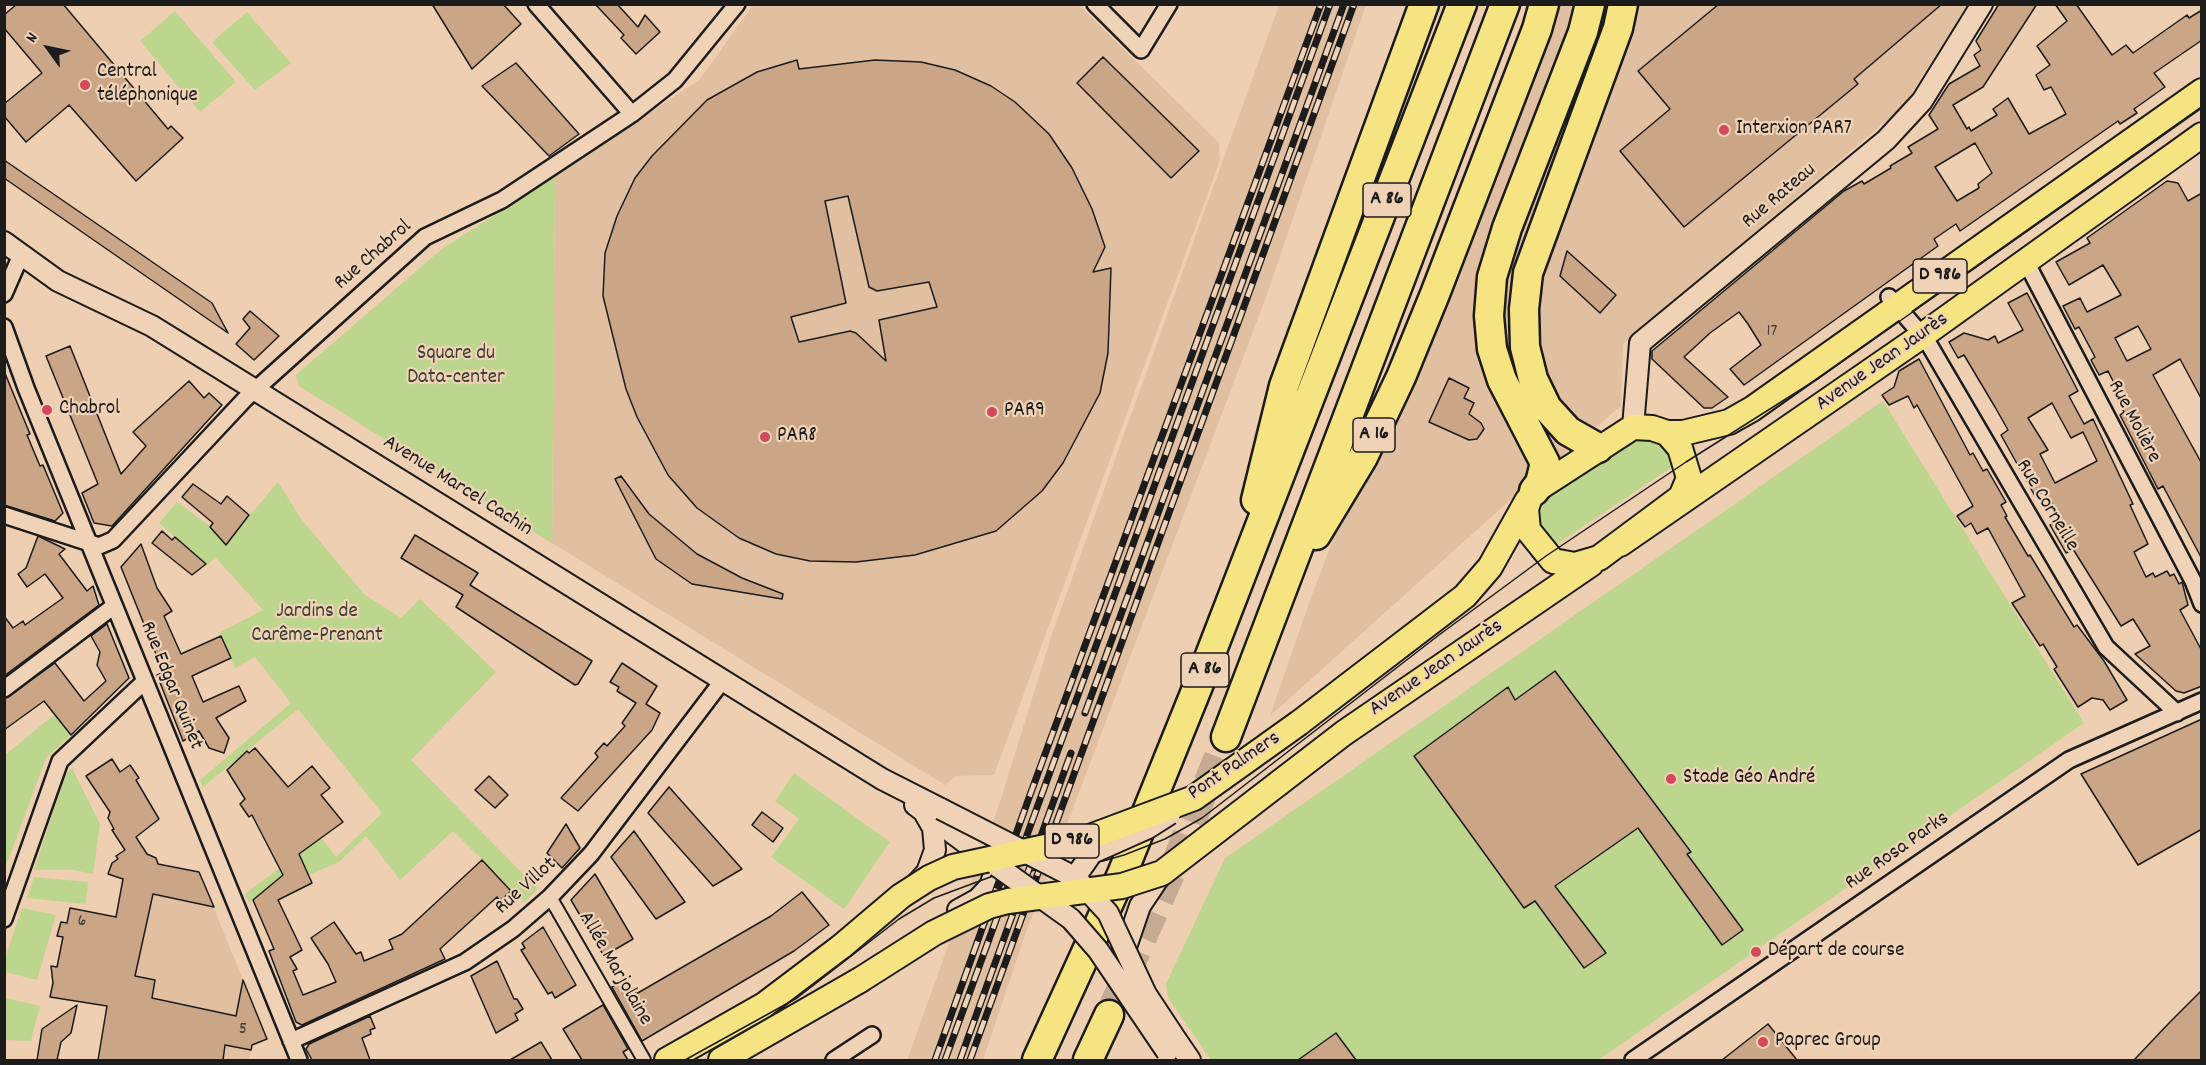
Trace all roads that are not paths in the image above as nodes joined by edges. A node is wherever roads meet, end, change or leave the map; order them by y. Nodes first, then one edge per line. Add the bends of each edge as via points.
1 (536, 4) edge
2 (737, 4) edge
3 (1095, 4) edge
4 (1169, 4) edge
5 (1424, 4) edge
6 (1462, 4) edge
7 (1505, 4) edge
8 (1590, 4) edge
9 (1623, 4) edge
10 (1982, 4) edge
11 (1541, 17) edge
12 (2202, 91) edge
13 (632, 114) junction
14 (2202, 135) edge
15 (4, 242) edge
16 (21, 255) junction
17 (2025, 261) junction
18 (4, 294) edge
19 (1893, 302) junction
20 (4, 327) edge
21 (1923, 335) junction
22 (255, 390) junction
23 (1633, 427) junction
24 (1667, 433) junction
25 (1598, 448) junction
26 (1532, 494) junction
27 (4, 515) edge
28 (89, 543) junction
29 (1620, 544) junction
30 (1599, 558) junction
31 (1245, 564) junction
32 (1292, 565) junction
33 (2202, 604) edge
34 (114, 606) junction
35 (723, 680) junction
36 (145, 681) junction
37 (4, 690) edge
38 (2202, 701) edge
39 (2177, 713) junction
40 (1299, 723) joint
41 (1226, 737) tunnel mouth
42 (1194, 798) junction
43 (932, 816) junction
44 (1025, 852) junction
45 (995, 855) junction
46 (1162, 873) junction
47 (1080, 888) junction
48 (905, 894) junction
49 (550, 897) junction
50 (1040, 897) junction
51 (4, 919) edge
52 (1071, 919) junction
53 (1126, 947) junction
54 (860, 980) junction
55 (1109, 1014) tunnel mouth
56 (872, 1035) dead end
57 (291, 1041) junction
58 (1172, 1051) edge
59 (299, 1060) edge
60 (644, 1060) edge
61 (667, 1060) edge
62 (721, 1060) edge
63 (834, 1060) edge
64 (1037, 1060) edge
65 (1088, 1060) edge
66 (1190, 1060) edge
67 (1633, 1060) edge

1 - 13 street
2 - 13 street, Rue Chabrol via 675,80
3 - 4 street via 1141,50
5 - 31 highway via 1284,386 1261,474
6 - 31 highway, A 86
7 - 32 highway, A 86
8 - 26 highway via 1492,277 1492,349 1502,380 1545,463 1540,483
9 - 25 highway via 1618,28 1528,273 1524,309 1525,347 1533,379 1547,408 1568,431
10 - 23 street, Rue Rateau via 1922,101 1886,140 1640,343
11 - 32 highway, A 16 via 1401,377 1342,495 1320,531
12 - 19 main road, Avenue Jean Jaurès / D 986
13 - 22 street, Rue Chabrol via 502,200 425,237
14 - 17 main road, Avenue Jean Jaurès / D 986
15 - 16 street, Avenue Marcel Cachin
16 - 18 street
16 - 22 street, Avenue Marcel Cachin via 58,280 152,326
17 - 21 main road, Avenue Jean Jaurès / D 986
17 - 33 street, Rue Molière
19 - 21 street, Rue Corneille
19 - 24 main road, Avenue Jean Jaurès / D 986 via 1752,410 1729,422
20 - 28 street, Rue Edgar Quinet
21 - 29 main road, Avenue Jean Jaurès / D 986
21 - 39 street, Rue Corneille via 2106,647
22 - 28 street, Rue Chabrol via 113,540 99,546
22 - 35 street, Avenue Marcel Cachin
23 - 24 main road, Avenue Jean Jaurès
23 - 25 main road
24 - 29 main road via 1680,448 1689,470 1687,487 1681,497
25 - 26 main road
26 - 30 main road via 1526,509 1528,531 1546,556 1564,565
26 - 40 main road, Avenue Jean Jaurès / D 986 via 1490,567 1465,596
27 - 28 street
28 - 34 street, Rue Edgar Quinet
29 - 30 main road, Avenue Jean Jaurès
30 - 46 main road, Avenue Jean Jaurès, bridge via 1344,732
31 - 64 highway, A 86 via 1122,874
32 - 41 highway, A 86
34 - 36 street, Rue Edgar Quinet
34 - 37 street
35 - 43 street, Avenue Marcel Cachin via 882,779
35 - 49 street, Rue Villot via 591,854
36 - 51 street via 60,761
36 - 57 street, Rue Edgar Quinet
38 - 39 street, Rue Rosa Parks
39 - 67 street, Rue Rosa Parks via 2069,760
40 - 42 main road, Pont Palmers / D 986, bridge
42 - 44 main road, Pont Palmers / D 986, bridge via 1087,838
42 - 47 street, bridge via 1148,828 1092,853
43 - 45 street, Avenue Marcel Cachin
43 - 48 street, bridge via 934,858 923,877
44 - 45 main road, Pont Palmers / D 986, bridge
44 - 47 street, bridge
45 - 48 main road, Pont Palmers / D 986, bridge via 953,867
45 - 50 street, Avenue Marcel Cachin, bridge
45 - 54 street, bridge via 990,886 982,896 920,932
46 - 47 main road, Avenue Jean Jaurès, bridge via 1122,886
46 - 53 street via 1140,906
47 - 50 main road, Avenue Jean Jaurès, bridge
47 - 52 street
47 - 53 street, bridge via 1108,913
48 - 61 main road, Pont Palmers / D 986, bridge via 764,1005
49 - 57 street, Rue Villot via 465,962
49 - 60 street, Allée Marjolaine
50 - 52 street, Avenue Marcel Cachin, bridge
50 - 54 main road, Avenue Jean Jaurès, bridge via 1008,901 973,913
52 - 58 street, Avenue Marcel Cachin, bridge
53 - 58 street, bridge
54 - 62 main road, Avenue Jean Jaurès
55 - 65 highway
56 - 63 street
57 - 59 street, Rue Edgar Quinet
58 - 66 street

